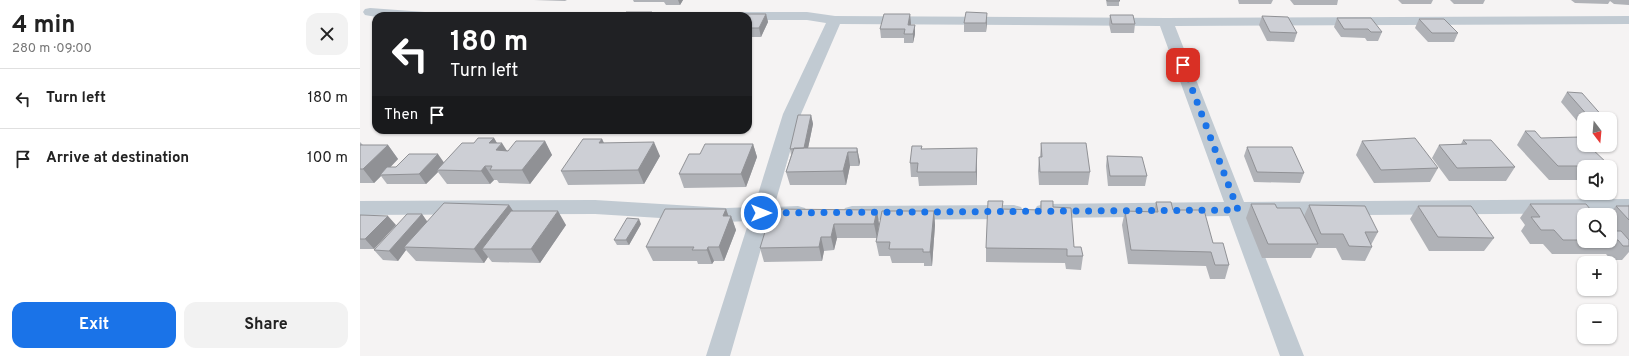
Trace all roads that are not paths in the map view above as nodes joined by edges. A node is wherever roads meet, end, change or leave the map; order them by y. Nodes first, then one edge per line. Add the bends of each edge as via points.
1 (391, 0) edge
2 (365, 15) edge
3 (752, 16) edge
4 (835, 20) junction
5 (1629, 20) edge
6 (1166, 22) junction
7 (1629, 206) edge
8 (360, 208) edge
9 (1238, 210) junction
10 (761, 213) junction
11 (718, 356) edge
12 (1292, 356) edge

1 - 2 street
3 - 4 street via 807,16
4 - 6 street
4 - 10 street via 792,114
5 - 6 street
6 - 9 street
7 - 9 street
8 - 10 street via 595,207 726,215
9 - 10 street
9 - 12 street
10 - 11 street

